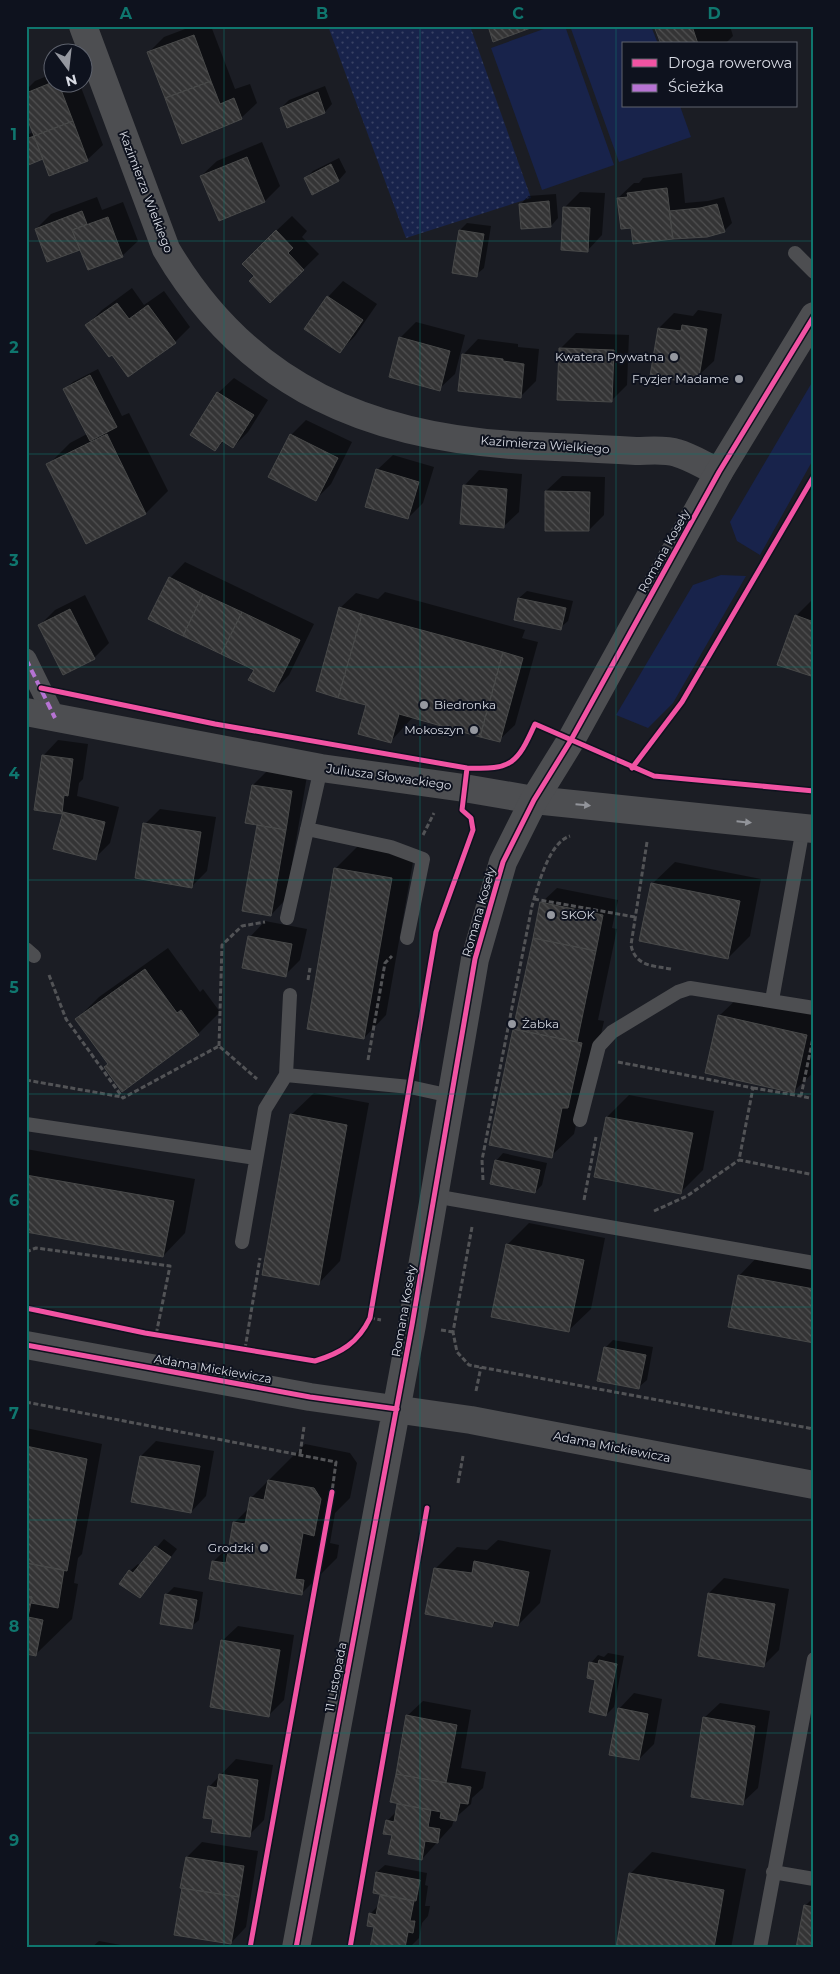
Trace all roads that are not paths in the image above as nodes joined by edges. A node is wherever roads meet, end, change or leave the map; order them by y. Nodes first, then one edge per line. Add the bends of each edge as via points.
1 (83, 26) edge
2 (795, 253) dead end
3 (814, 272) edge
4 (814, 316) edge
5 (718, 472) junction
6 (26, 659) edge
7 (26, 712) edge
8 (55, 718) junction
9 (321, 768) junction
10 (534, 800) junction
11 (307, 829) junction
12 (809, 829) edge
13 (287, 918) road end
14 (407, 938) road end
15 (290, 995) dead end
16 (772, 1000) junction
17 (814, 1008) edge
18 (286, 1075) junction
19 (451, 1096) junction
20 (580, 1120) dead end
21 (26, 1124) edge
22 (256, 1158) junction
23 (434, 1196) junction
24 (242, 1242) dead end
25 (814, 1263) edge
26 (26, 1345) edge
27 (396, 1409) junction
28 (814, 1485) edge
29 (814, 1659) edge
30 (773, 1872) junction
31 (814, 1879) edge
32 (296, 1948) edge
33 (760, 1948) edge

1 - 5 street, Kazimierza Wielkiego via 166,249 183,278 223,328 271,368 310,394 357,415 432,434 513,445 677,452
2 - 3 lane
4 - 5 street, Romana Koseły
5 - 10 street, Romana Koseły via 571,740
6 - 8 street
7 - 8 street, Juliusza Słowackiego
8 - 9 street, Juliusza Słowackiego
9 - 10 street, Juliusza Słowackiego
9 - 11 lane
10 -> 12 street, Juliusza Słowackiego
10 - 19 street, Romana Koseły via 503,862 475,959
11 - 13 lane
11 - 14 lane via 391,847 423,859
12 - 16 lane
15 - 18 lane
16 - 17 lane
16 - 20 lane via 690,988 612,1032 599,1046
18 - 19 lane via 410,1087
18 - 22 lane via 265,1110
19 - 23 street, Romana Koseły
21 - 22 lane
22 - 24 lane
23 - 25 lane
23 - 27 street, Romana Koseły
26 - 27 street, Adama Mickiewicza via 310,1397
27 - 28 street, Adama Mickiewicza via 471,1420
27 - 32 street, 11 Listopada
29 - 30 lane
30 - 31 lane
30 - 33 lane

